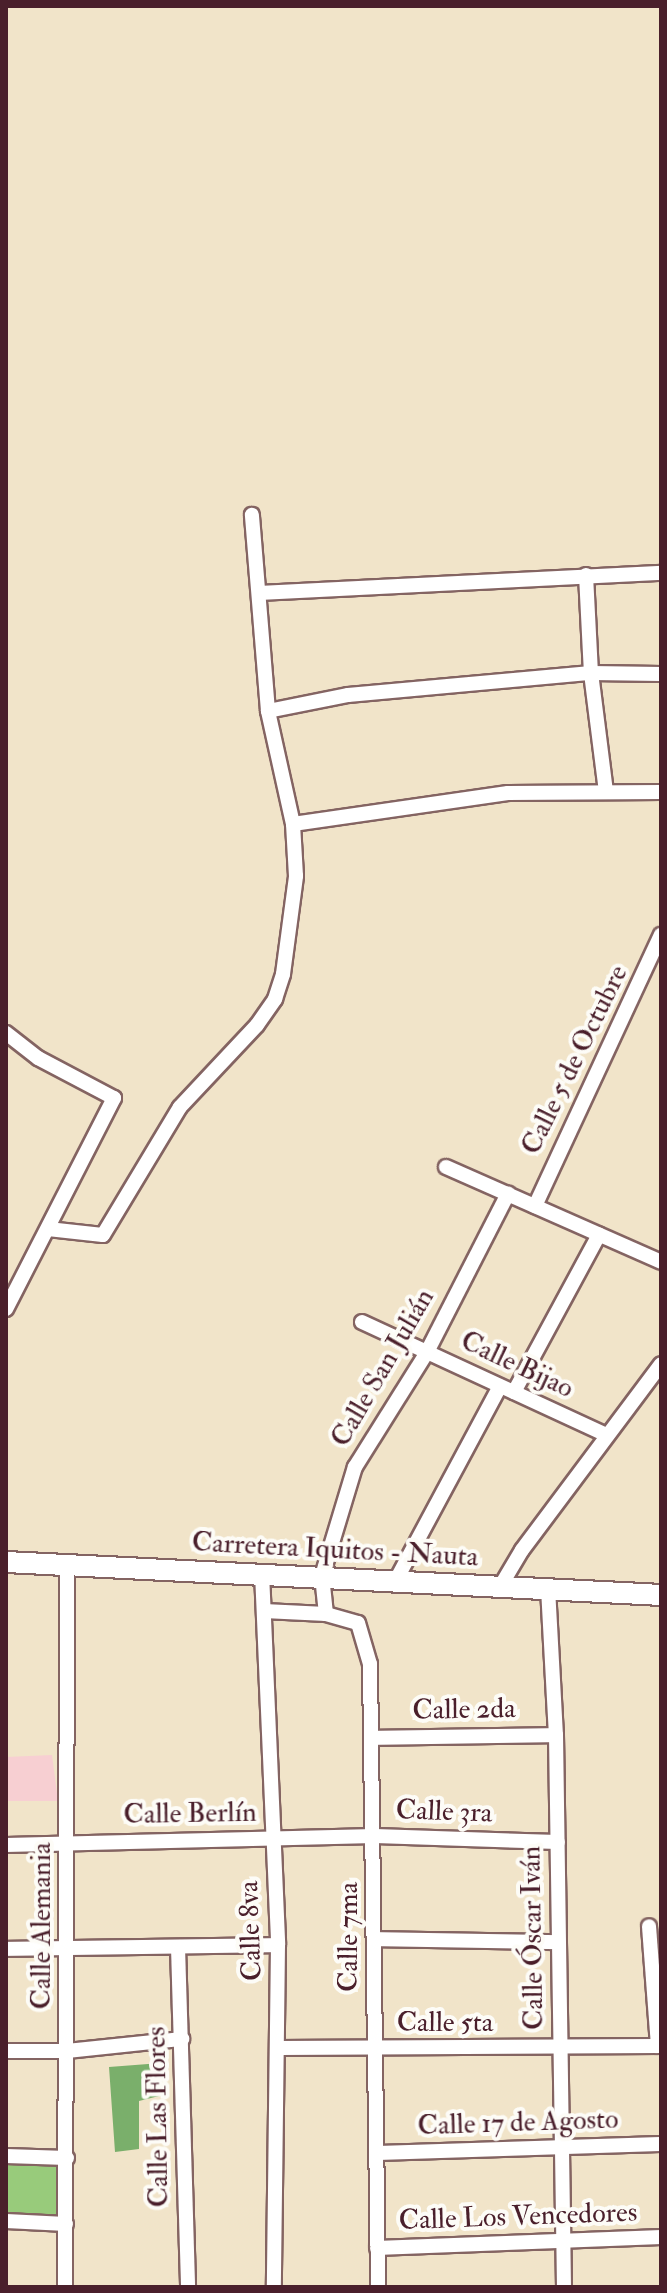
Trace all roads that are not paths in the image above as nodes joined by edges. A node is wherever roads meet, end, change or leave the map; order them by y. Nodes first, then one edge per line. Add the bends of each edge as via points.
1 (252, 515) dead end
2 (661, 573) edge
3 (586, 575) junction
4 (261, 593) junction
5 (591, 673) junction
6 (661, 674) edge
7 (268, 711) junction
8 (606, 792) junction
9 (661, 792) edge
10 (293, 824) junction
11 (661, 935) edge
12 (6, 1033) edge
13 (446, 1167) dead end
14 (508, 1194) junction
15 (535, 1206) junction
16 (48, 1229) junction
17 (599, 1235) junction
18 (661, 1262) edge
19 (6, 1309) edge
20 (362, 1322) dead end
21 (427, 1352) junction
22 (661, 1364) edge
23 (507, 1389) junction
24 (607, 1435) junction
25 (6, 1562) edge
26 (67, 1565) junction
27 (262, 1573) junction
28 (322, 1576) junction
29 (395, 1582) junction
30 (500, 1587) junction
31 (548, 1588) junction
32 (661, 1595) edge
33 (264, 1611) junction
34 (326, 1614) junction
35 (556, 1735) junction
36 (372, 1738) junction
37 (375, 1836) junction
38 (273, 1838) junction
39 (558, 1842) junction
40 (68, 1843) junction
41 (6, 1845) edge
42 (649, 1926) dead end
43 (375, 1939) junction
44 (555, 1942) junction
45 (278, 1945) junction
46 (178, 1947) junction
47 (68, 1948) junction
48 (6, 1949) edge
49 (182, 2039) junction
50 (279, 2048) junction
51 (376, 2049) junction
52 (560, 2050) junction
53 (6, 2051) edge
54 (67, 2051) junction
55 (661, 2144) edge
56 (564, 2149) junction
57 (377, 2153) junction
58 (6, 2156) edge
59 (67, 2158) junction
60 (6, 2221) edge
61 (66, 2224) junction
62 (661, 2237) edge
63 (563, 2244) junction
64 (377, 2248) junction
65 (65, 2287) edge
66 (188, 2287) edge
67 (274, 2287) edge
68 (378, 2287) edge
69 (564, 2287) edge

1 - 4 street
2 - 3 street
3 - 4 street
3 - 5 street
4 - 7 street
5 - 6 street
5 - 7 street via 348,695
5 - 8 street
7 - 10 street
8 - 9 street
8 - 10 street via 508,793
10 - 16 street via 296,876 275,999 180,1107 103,1235
11 - 15 street, Calle 5 de Octubre
12 - 16 street via 38,1058 114,1098
13 - 14 street
14 - 15 street
14 - 21 street, Calle San Julián
15 - 17 street
16 - 19 street
17 - 18 street
17 - 23 street
20 - 21 street, Calle Bijao
21 - 23 street, Calle Bijao
21 - 28 street, Calle San Julián via 355,1467
22 - 24 street
23 - 24 street, Calle Bijao
23 - 29 street
24 - 30 street
25 - 26 main road, Carretera Iquitos - Nauta
26 - 27 main road, Carretera Iquitos - Nauta
26 - 40 street, Calle Alemania
27 - 28 main road, Carretera Iquitos - Nauta
27 - 33 street, Calle 8va
28 - 29 main road, Carretera Iquitos - Nauta
28 - 34 street
29 - 30 main road, Carretera Iquitos - Nauta
30 - 31 main road, Carretera Iquitos - Nauta
31 - 32 main road, Carretera Iquitos - Nauta
31 - 35 street, Calle Óscar Iván
33 - 34 street, Calle 7ma
33 - 38 street, Calle 8va
34 - 36 street, Calle 7ma via 358,1623 365,1634
35 - 36 street, Calle 2da
35 - 39 street, Calle Óscar Iván
36 - 37 street, Calle 7ma
37 - 38 street, Calle Berlín
37 - 39 street, Calle 3ra
37 - 43 street, Calle 7ma
38 - 40 street, Calle Berlín
38 - 45 street, Calle 8va
39 - 44 street, Calle Óscar Iván
40 - 41 street, Calle Berlín
40 - 47 street, Calle Alemania
42 - 52 street, Calle 5ta via 658,2046
43 - 44 street
43 - 51 street, Calle 7ma
44 - 52 street, Calle Óscar Iván
45 - 46 street
45 - 50 street, Calle 8va
46 - 47 street
46 - 49 street, Calle Las Flores
47 - 48 street
47 - 54 street, Calle Alemania
49 - 54 street
49 - 66 street, Calle Las Flores
50 - 51 street, Calle 5ta
50 - 67 street, Calle 8va
51 - 52 street, Calle 5ta
51 - 57 street, Calle 7ma
52 - 56 street, Calle Óscar Iván
53 - 54 street
54 - 59 street, Calle Alemania
55 - 56 street, Calle 17 de Agosto
56 - 57 street, Calle 17 de Agosto
56 - 63 street, Calle Óscar Iván
57 - 64 street, Calle 7ma
58 - 59 street
59 - 61 street, Calle Alemania
60 - 61 street
61 - 65 street, Calle Alemania
62 - 63 street, Calle Los Vencedores
63 - 64 street, Calle Los Vencedores
63 - 69 street, Calle Óscar Iván
64 - 68 street, Calle 7ma

